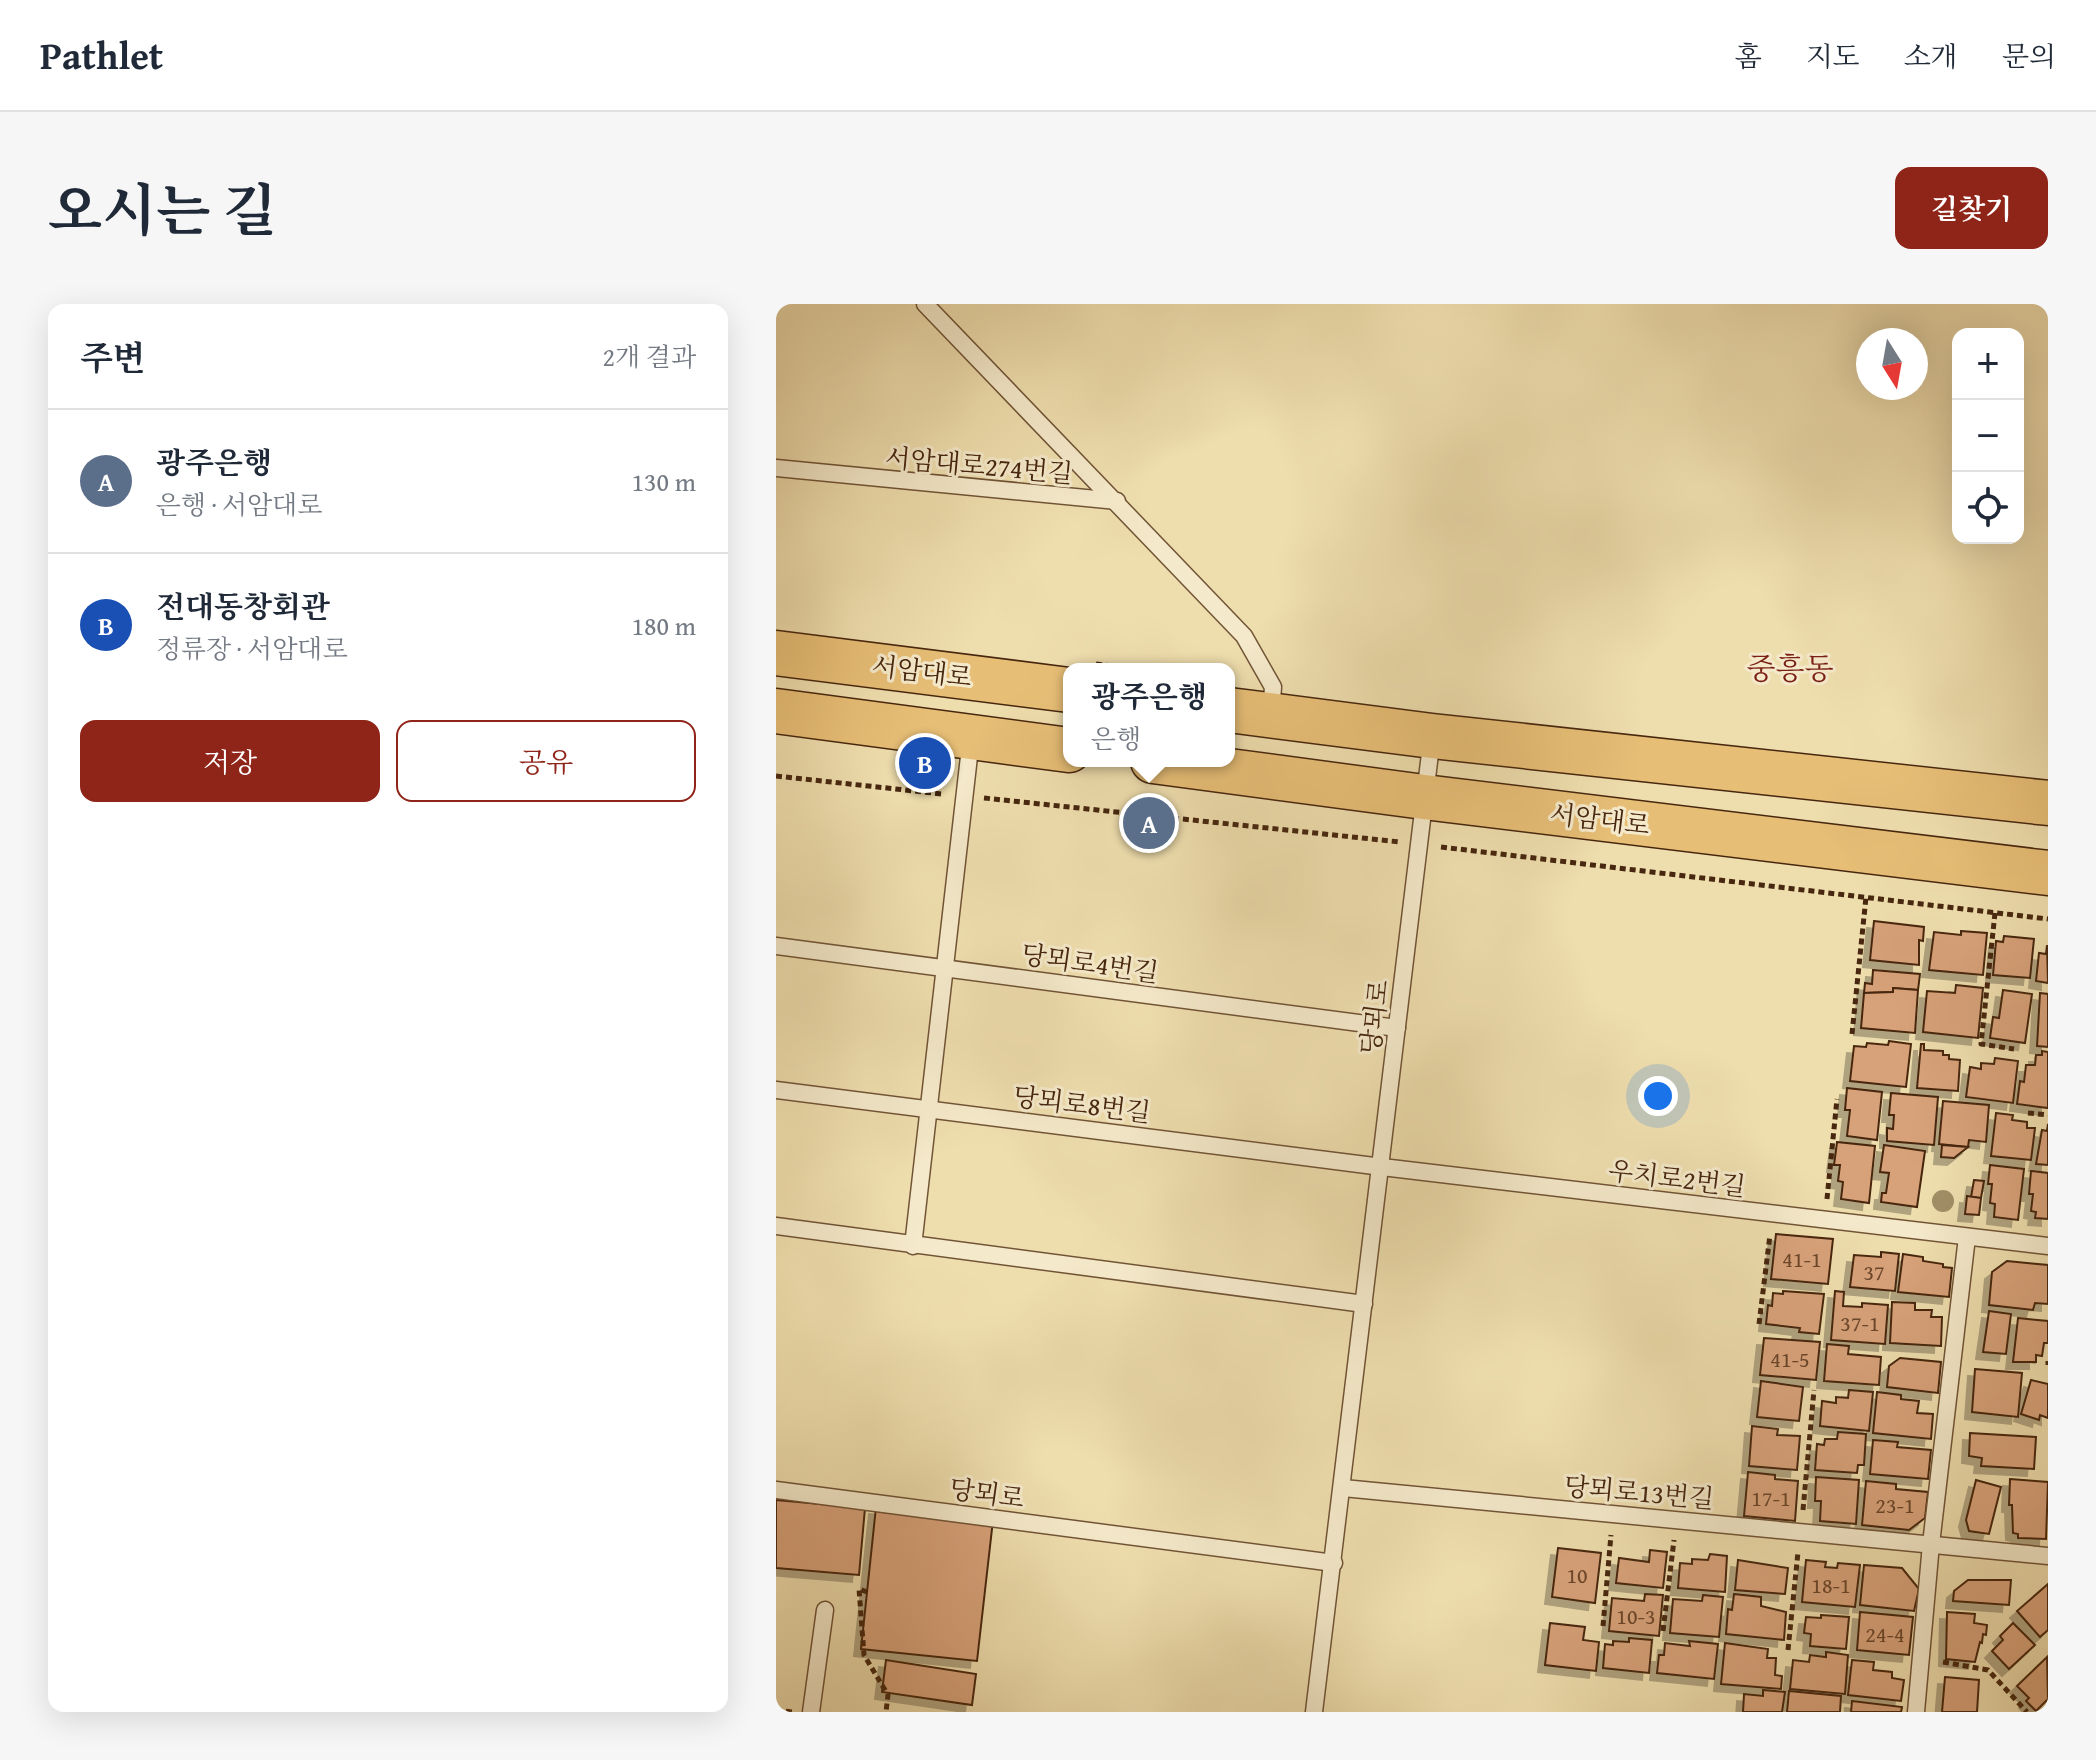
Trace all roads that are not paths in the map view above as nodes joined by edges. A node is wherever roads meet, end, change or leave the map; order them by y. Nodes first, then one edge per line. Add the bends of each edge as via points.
1 (925, 304) edge
2 (776, 468) edge
3 (1117, 501) junction
4 (776, 653) edge
5 (1063, 689) edge
6 (776, 711) edge
7 (1250, 713) edge
8 (1432, 736) junction
9 (971, 737) junction
10 (1063, 749) edge
11 (1198, 767) edge
12 (1424, 797) junction
13 (2048, 803) edge
14 (2048, 873) edge
15 (776, 946) edge
16 (945, 968) junction
17 (1397, 1028) junction
18 (776, 1090) edge
19 (929, 1108) junction
20 (1382, 1167) junction
21 (776, 1226) edge
22 (1967, 1237) junction
23 (913, 1246) junction
24 (2048, 1246) edge
25 (1364, 1304) junction
26 (1343, 1488) junction
27 (776, 1490) edge
28 (1931, 1544) junction
29 (2048, 1556) edge
30 (1334, 1563) junction
31 (825, 1610) dead end
32 (811, 1712) edge
33 (1314, 1712) edge
34 (1916, 1712) edge

1 - 3 lane, 서암대로274번길
2 - 3 lane, 서암대로274번길
3 - 7 lane, 서암대로274번길 via 1244,636 1273,687
4 - 5 main road, 서암대로
6 - 9 main road
7 - 8 main road
8 - 12 lane, 당뫼로
8 - 13 main road
9 - 10 main road
9 - 16 lane
11 - 12 main road, 서암대로
12 - 14 main road, 서암대로
12 - 17 lane, 당뫼로
15 - 16 lane, 당뫼로4번길
16 - 17 lane, 당뫼로4번길
16 - 19 lane
17 - 20 lane, 당뫼로
18 - 19 lane, 당뫼로8번길
19 - 20 lane, 당뫼로8번길
19 - 23 lane
20 - 22 lane, 우치로2번길
20 - 25 lane, 당뫼로
21 - 23 lane
22 - 24 lane, 우치로2번길
22 - 28 lane
23 - 25 lane
25 - 26 lane, 당뫼로
26 - 28 lane, 당뫼로13번길
26 - 30 lane, 당뫼로
27 - 30 lane, 당뫼로
28 - 29 lane, 당뫼로13번길
28 - 34 lane
30 - 33 lane, 당뫼로
31 - 32 lane

